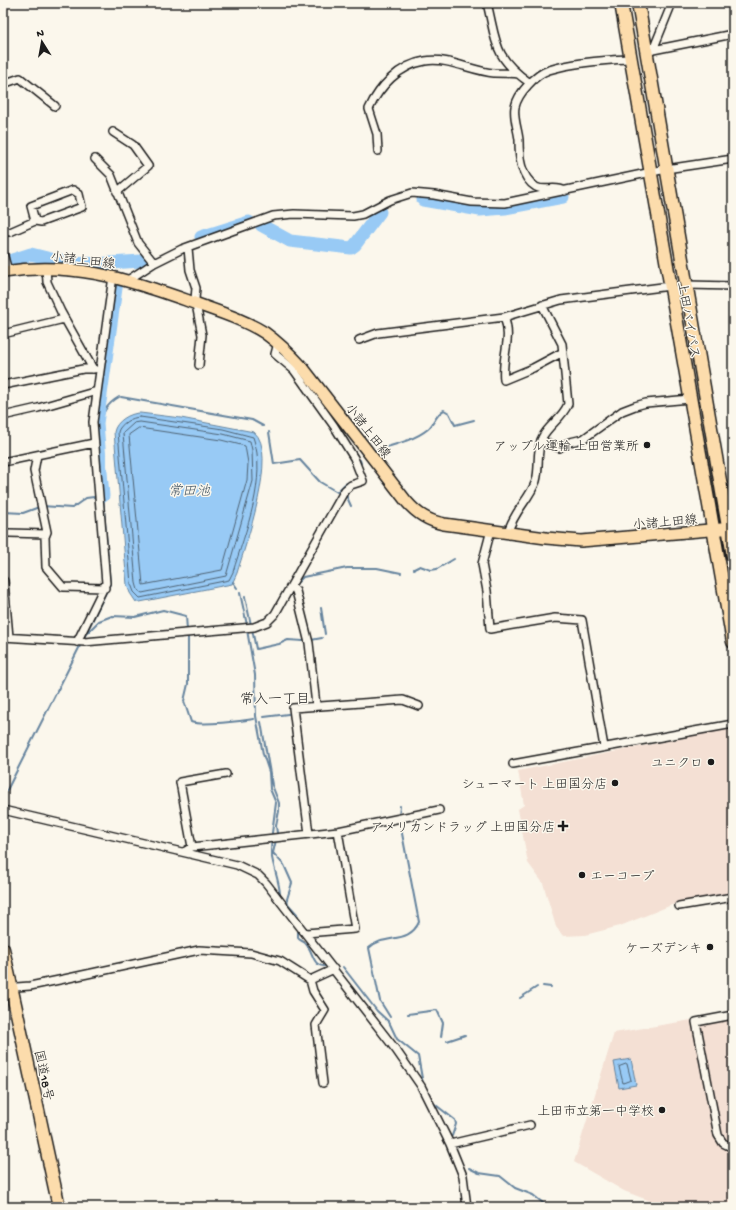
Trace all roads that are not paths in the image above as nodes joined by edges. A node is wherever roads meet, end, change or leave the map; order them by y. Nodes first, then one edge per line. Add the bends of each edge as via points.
1 (487, 3) edge
2 (621, 3) edge
3 (638, 3) edge
4 (672, 3) edge
5 (733, 34) edge
6 (650, 51) junction
7 (630, 59) junction
8 (518, 74) junction
9 (530, 82) junction
10 (3, 84) edge
11 (55, 106) dead end
12 (113, 132) dead end
13 (378, 151) dead end
14 (95, 159) dead end
15 (733, 159) edge
16 (666, 169) junction
17 (650, 172) junction
18 (565, 191) junction
19 (117, 192) junction
20 (35, 220) junction
21 (3, 231) edge
22 (188, 248) junction
23 (3, 253) edge
24 (154, 263) junction
25 (46, 268) junction
26 (5, 271) edge
27 (113, 276) junction
28 (128, 280) junction
29 (686, 285) junction
30 (670, 286) junction
31 (733, 286) edge
32 (196, 304) junction
33 (542, 305) junction
34 (504, 317) junction
35 (64, 319) junction
36 (3, 334) edge
37 (359, 340) dead end
38 (278, 343) junction
39 (563, 352) junction
40 (199, 365) dead end
41 (96, 370) junction
42 (3, 385) edge
43 (97, 391) junction
44 (690, 399) junction
45 (3, 416) edge
46 (541, 440) junction
47 (94, 443) junction
48 (37, 455) junction
49 (3, 462) edge
50 (731, 529) edge
51 (491, 530) junction
52 (713, 530) junction
53 (508, 532) junction
54 (9, 533) dead end
55 (46, 534) junction
56 (733, 556) edge
57 (4, 581) edge
58 (291, 586) junction
59 (105, 588) junction
60 (6, 637) edge
61 (80, 642) junction
62 (733, 642) edge
63 (316, 705) junction
64 (419, 706) dead end
65 (733, 724) edge
66 (604, 747) junction
67 (513, 764) dead end
68 (226, 774) dead end
69 (3, 810) edge
70 (439, 810) dead end
71 (338, 831) junction
72 (309, 834) junction
73 (192, 847) junction
74 (184, 852) junction
75 (733, 897) edge
76 (679, 906) dead end
77 (306, 933) junction
78 (3, 949) edge
79 (334, 969) junction
80 (310, 980) junction
81 (7, 987) edge
82 (733, 1015) edge
83 (323, 1083) dead end
84 (530, 1125) dead end
85 (450, 1144) junction
86 (733, 1148) edge
87 (59, 1207) edge
88 (467, 1207) edge

1 - 8 street via 500,55
2 - 7 highway, 上田バイパス
3 - 6 highway, 上田バイパス
4 - 6 street
5 - 6 street
6 - 16 highway, 上田バイパス
7 - 9 street via 590,62 548,70
7 - 17 highway, 上田バイパス
8 - 9 street
8 - 13 street via 493,73 442,61 424,61 406,68 390,79 377,93 369,109 377,134
9 - 18 street via 515,106 520,163 536,187 559,187
10 - 11 street via 20,78
12 - 19 street via 132,145 148,166
14 - 19 street via 111,175
15 - 16 street
16 - 17 street
16 - 29 highway, 上田バイパス
17 - 18 street
17 - 30 highway, 上田バイパス
18 - 22 street via 495,204 412,193 353,216 273,216
19 - 24 street via 138,243
20 - 20 street via 41,222 82,207 79,194 73,190 31,206
20 - 21 street via 10,232
22 - 24 street
22 - 32 street via 190,271 196,288
23 - 26 street
24 - 28 street
25 - 26 main road, 小諸上田線
25 - 27 main road, 小諸上田線
25 - 35 street via 47,282
27 - 28 main road, 小諸上田線
27 - 41 street
28 - 32 main road, 小諸上田線
29 - 31 street
29 - 50 highway, 上田バイパス
30 - 33 street via 589,295
30 - 44 highway, 上田バイパス
32 - 38 main road, 小諸上田線 via 228,315
32 - 40 street via 202,335
33 - 34 street
33 - 39 street via 562,344
34 - 37 street via 378,333
34 - 39 street via 509,334 502,366 504,380
35 - 36 street
35 - 41 street
38 - 51 main road, 小諸上田線 via 303,368 417,512 436,522
38 - 58 street via 275,354 294,370 334,426 354,458 363,481 354,483 345,490
39 - 46 street via 568,404 564,413
41 - 42 street
41 - 43 street
43 - 45 street
43 - 47 street via 93,422
44 - 46 street via 635,406 622,411 583,440 570,442 559,448
44 - 52 highway, 上田バイパス
46 - 53 street via 536,479 529,495 513,517
47 - 48 street
47 - 59 street
48 - 49 street
48 - 55 street via 34,471
50 - 52 main road, 小諸上田線
50 - 56 highway, 上田バイパス
51 - 53 main road, 小諸上田線
51 - 66 street via 482,564 490,630 555,618 582,620
52 - 53 main road, 小諸上田線 via 581,541
52 - 62 highway, 上田バイパス
54 - 55 street
55 - 59 street via 46,567 62,586
57 - 60 street
58 - 61 street via 272,618 254,627
58 - 63 street via 296,591 309,643
59 - 61 street
60 - 61 street
63 - 64 street via 404,700
63 - 72 street via 293,708
65 - 66 street
66 - 67 street
68 - 73 street via 180,782
69 - 74 street
70 - 71 street
71 - 72 street
71 - 77 street via 355,929
72 - 73 street
73 - 74 street
74 - 77 street via 237,865 258,875
75 - 76 street
77 - 79 street
78 - 81 highway, 国道18号
79 - 80 street
79 - 85 street via 421,1086
80 - 81 street via 280,961 251,953 204,950 30,986
80 - 83 street via 313,991 326,1010 316,1025
81 - 87 highway, 国道18号
82 - 86 street via 696,1022 718,1135 723,1143
84 - 85 street
85 - 88 street via 463,1176

